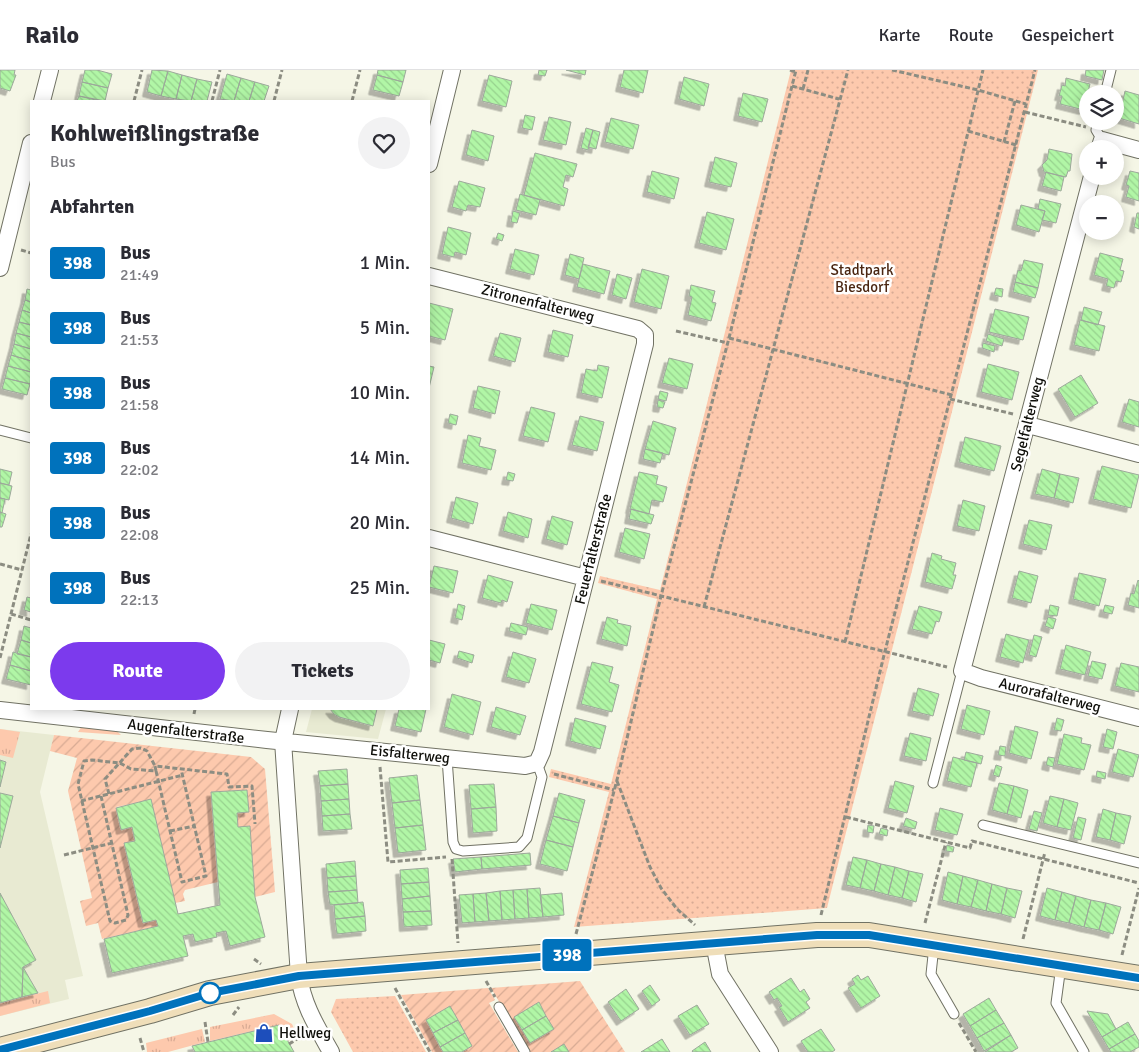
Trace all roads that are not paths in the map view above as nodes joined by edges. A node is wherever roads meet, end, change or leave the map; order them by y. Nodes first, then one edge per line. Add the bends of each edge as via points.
1 (50, 70) edge
2 (452, 70) edge
3 (1111, 70) edge
4 (1107, 85) edge
5 (42, 100) edge
6 (1099, 135) edge
7 (1139, 150) edge
8 (30, 152) edge
9 (430, 160) edge
10 (28, 169) edge
11 (1090, 185) edge
12 (0, 268) edge
13 (430, 276) edge
14 (645, 335) joint
15 (1028, 422) junction
16 (0, 430) edge
17 (30, 438) edge
18 (1139, 454) edge
19 (430, 538) edge
20 (586, 578) junction
21 (962, 671) junction
22 (0, 710) edge
23 (290, 710) edge
24 (1139, 718) edge
25 (282, 741) junction
26 (446, 758) junction
27 (537, 763) junction
28 (933, 783) dead end
29 (983, 824) dead end
30 (1139, 863) edge
31 (714, 943) junction
32 (934, 945) junction
33 (1061, 966) junction
34 (299, 976) junction
35 (1139, 978) edge
36 (499, 1007) dead end
37 (956, 1017) road end
38 (0, 1050) edge
39 (331, 1052) edge
40 (525, 1052) edge
41 (770, 1052) edge
42 (1084, 1052) edge

1 - 5 street
2 - 9 street
3 - 4 lane
6 - 7 street
8 - 10 street
10 - 12 street
11 - 15 street, Segelfalterweg
13 - 14 street, Zitronenfalterweg via 638,329
14 - 20 street, Feuerfalterstraße
15 - 18 street
15 - 21 street, Segelfalterweg
16 - 17 lane
19 - 20 street
20 - 27 street, Feuerfalterstraße
21 - 24 street, Aurorafalterweg
21 - 28 lane
22 - 25 street, Augenfalterstraße
23 - 25 street
25 - 26 street, Eisfalterweg
25 - 34 street
26 - 27 street, Eisfalterweg via 525,766
26 - 27 lane via 453,842 456,849 463,851 519,847 527,838 542,777
29 - 30 lane
31 - 32 street via 847,934
31 - 34 street
31 - 41 street via 720,974
32 - 33 street
32 - 37 lane via 931,974
33 - 35 street
33 - 42 lane via 1056,1003
34 - 38 street via 210,993
34 - 39 street via 309,1012
36 - 40 lane

